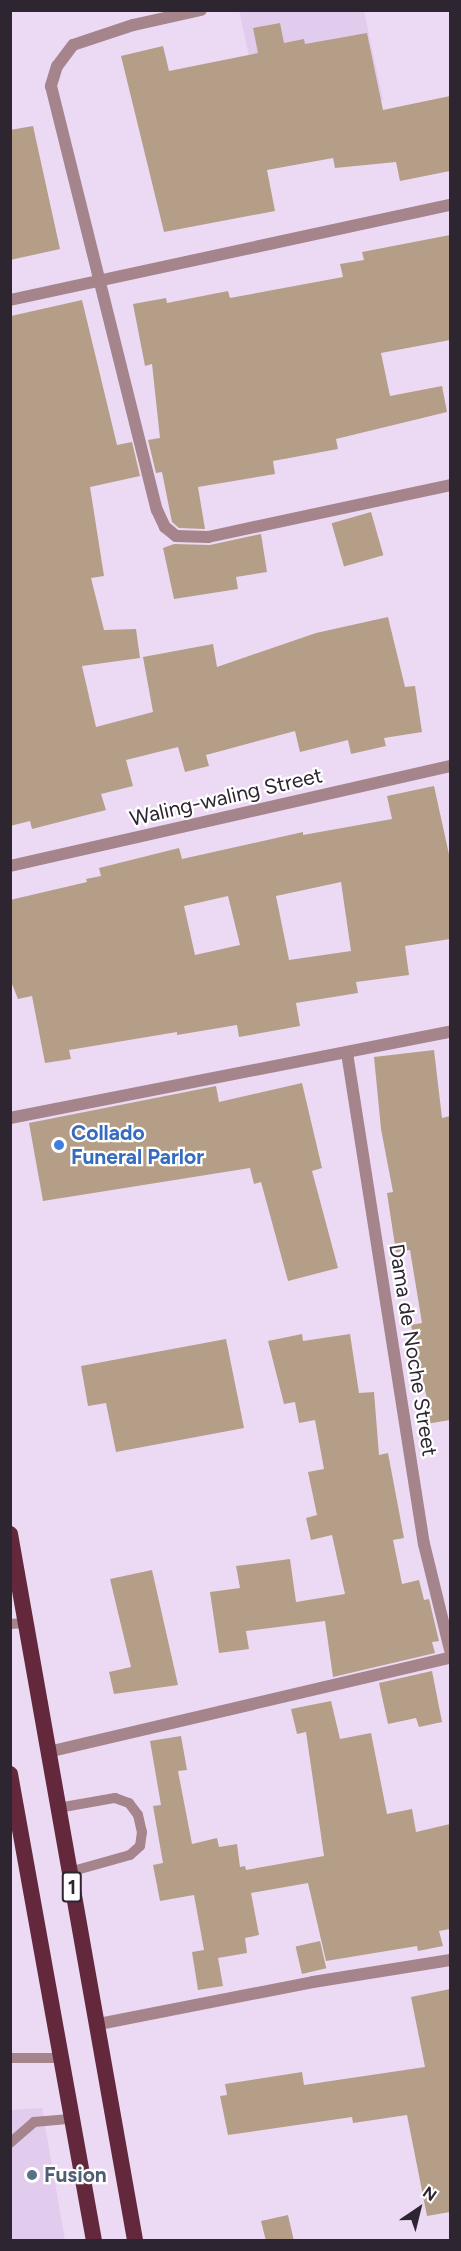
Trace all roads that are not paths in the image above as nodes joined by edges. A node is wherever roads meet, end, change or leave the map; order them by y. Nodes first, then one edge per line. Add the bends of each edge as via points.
1 (201, 10) edge
2 (450, 205) edge
3 (99, 281) junction
4 (10, 300) edge
5 (450, 485) edge
6 (450, 766) edge
7 (10, 867) edge
8 (450, 1032) edge
9 (347, 1053) junction
10 (10, 1118) edge
11 (10, 1534) edge
12 (18, 1624) edge
13 (450, 1650) edge
14 (450, 1658) edge
15 (48, 1752) junction
16 (10, 1774) edge
17 (58, 1808) junction
18 (69, 1872) junction
19 (450, 1960) edge
20 (99, 2024) junction
21 (10, 2058) edge
22 (62, 2058) junction
23 (70, 2119) junction
24 (10, 2143) edge
25 (94, 2241) edge
26 (135, 2241) edge

1 - 3 street via 133,25 73,45 57,66 51,86 53,97
2 - 3 street
3 - 4 street
3 - 5 street via 157,510 165,527 177,536 208,537
6 - 7 street, Waling-waling Street
8 - 9 street
9 - 10 street
9 - 13 street, Dama de Noche Street via 424,1544
11 - 12 highway, 1
12 - 15 highway, 1
14 - 15 street
15 - 17 highway, 1
16 - 22 highway, 1
17 - 18 highway, 1
17 - 18 lane via 115,1798 129,1803 138,1815 142,1832 140,1846 130,1855
18 - 20 highway, 1
19 - 20 street
20 - 26 highway, 1
21 - 22 lane
22 - 23 highway, 1
23 - 24 lane via 34,2122
23 - 25 highway, 1

